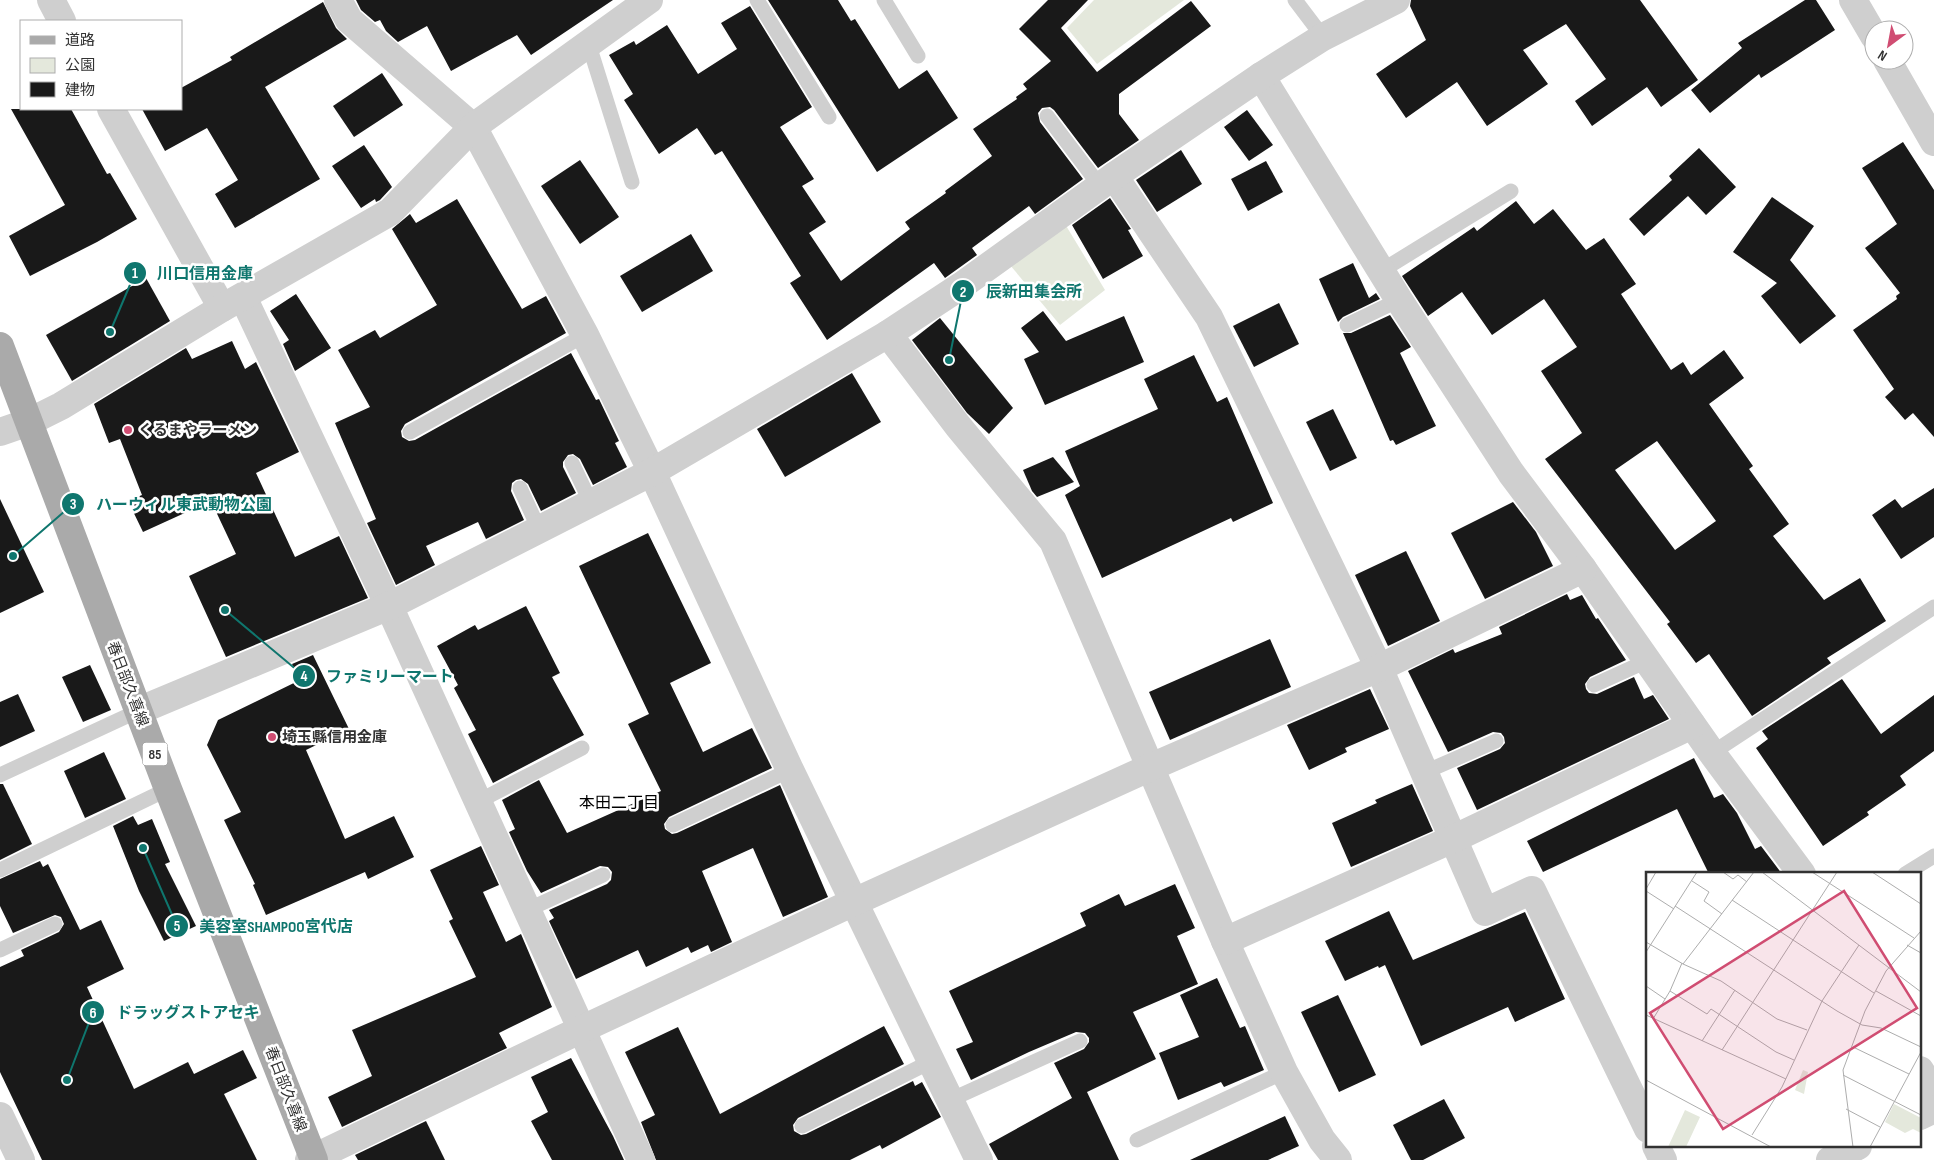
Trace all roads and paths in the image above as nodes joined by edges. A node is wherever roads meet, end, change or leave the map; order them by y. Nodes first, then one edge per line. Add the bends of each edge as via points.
1 (50, 0) edge
2 (338, 0) edge
3 (757, 0) edge
4 (884, 0) edge
5 (1294, 0) edge
6 (1396, 0) edge
7 (1853, 0) edge
8 (640, 2) edge
9 (61, 20) edge
10 (1865, 20) edge
11 (1322, 37) junction
12 (588, 42) junction
13 (918, 56) dead end
14 (1894, 70) edge
15 (1261, 76) junction
16 (112, 110) edge
17 (1047, 116) dead end
18 (829, 117) dead end
19 (473, 127) junction
20 (1934, 142) edge
21 (1107, 181) junction
22 (632, 182) dead end
23 (1511, 191) dead end
24 (1381, 271) junction
25 (1399, 300) junction
26 (233, 303) junction
27 (1347, 325) dead end
28 (888, 334) junction
29 (585, 335) junction
30 (0, 346) edge
31 (29, 422) junction
32 (0, 432) edge
33 (410, 432) dead end
34 (572, 463) dead end
35 (652, 472) junction
36 (520, 488) dead end
37 (591, 503) junction
38 (539, 529) junction
39 (1584, 569) junction
40 (389, 606) junction
41 (1934, 607) edge
42 (1647, 661) junction
43 (1379, 668) junction
44 (1594, 685) dead end
45 (138, 711) junction
46 (1692, 725) junction
47 (1496, 741) dead end
48 (582, 748) dead end
49 (1712, 752) junction
50 (1151, 767) junction
51 (790, 770) junction
52 (1425, 772) junction
53 (0, 775) edge
54 (168, 788) junction
55 (477, 802) junction
56 (673, 825) dead end
57 (1455, 838) junction
58 (1934, 856) edge
59 (0, 870) edge
60 (1801, 872) edge
61 (1908, 872) edge
62 (603, 875) dead end
63 (854, 902) junction
64 (527, 910) junction
65 (55, 924) dead end
66 (1225, 941) junction
67 (0, 950) edge
68 (580, 1030) junction
69 (1080, 1042) dead end
70 (932, 1061) junction
71 (1284, 1072) junction
72 (1922, 1073) edge
73 (1934, 1093) edge
74 (950, 1100) junction
75 (1934, 1109) edge
76 (1922, 1115) edge
77 (0, 1116) edge
78 (1646, 1125) edge
79 (802, 1126) dead end
80 (1137, 1140) dead end
81 (1657, 1148) edge
82 (1854, 1148) edge
83 (312, 1159) edge
84 (21, 1160) edge
85 (641, 1160) edge
86 (978, 1160) edge
87 (1338, 1160) edge
88 (1663, 1160) edge
89 (1830, 1160) edge

1 - 9 street
2 - 19 street via 349,20
3 - 18 lane
4 - 13 lane
5 - 11 lane
6 - 11 street
7 - 10 street
8 - 12 street
11 - 15 street
12 - 19 street
12 - 22 lane
14 - 20 street
15 - 21 street
15 - 24 street
16 - 26 street
17 - 21 lane
19 - 26 street via 390,212
19 - 29 street
21 - 28 street
21 - 43 street via 1209,317
23 - 24 lane
24 - 25 street
25 - 27 lane
25 - 39 street via 1511,473
26 - 31 street
26 - 40 street
28 - 35 street
28 - 50 street via 1053,542
29 - 33 lane
29 - 35 street
30 - 31 main road, 春日部久喜線 / 85
31 - 32 street
31 - 45 main road, 春日部久喜線 / 85
34 - 37 lane
35 - 37 street
35 - 51 street
36 - 38 lane
37 - 38 street
38 - 40 street
39 - 42 street
39 - 43 street
40 - 45 street
40 - 55 street
41 - 49 lane
42 - 44 lane
42 - 46 street
43 - 50 street
43 - 52 street
45 - 53 lane
45 - 54 main road, 春日部久喜線 / 85
46 - 49 street
46 - 57 street
47 - 52 lane
48 - 55 lane
49 - 60 street
50 - 63 street
50 - 66 street
51 - 56 lane
51 - 63 street
52 - 57 street
54 - 59 lane
54 - 83 main road, 春日部久喜線 / 85
55 - 64 street
57 - 66 street
57 - 78 street via 1484,912 1532,890
58 - 61 lane
62 - 64 lane
63 - 68 street
63 - 70 street
64 - 68 street
65 - 67 lane
66 - 71 street
68 - 83 street
68 - 85 street
69 - 74 lane
70 - 74 street
70 - 79 lane
71 - 80 lane
71 - 87 street via 1322,1140
72 - 73 street
74 - 86 street
75 - 76 street
77 - 84 street
81 - 88 street
82 - 89 street

